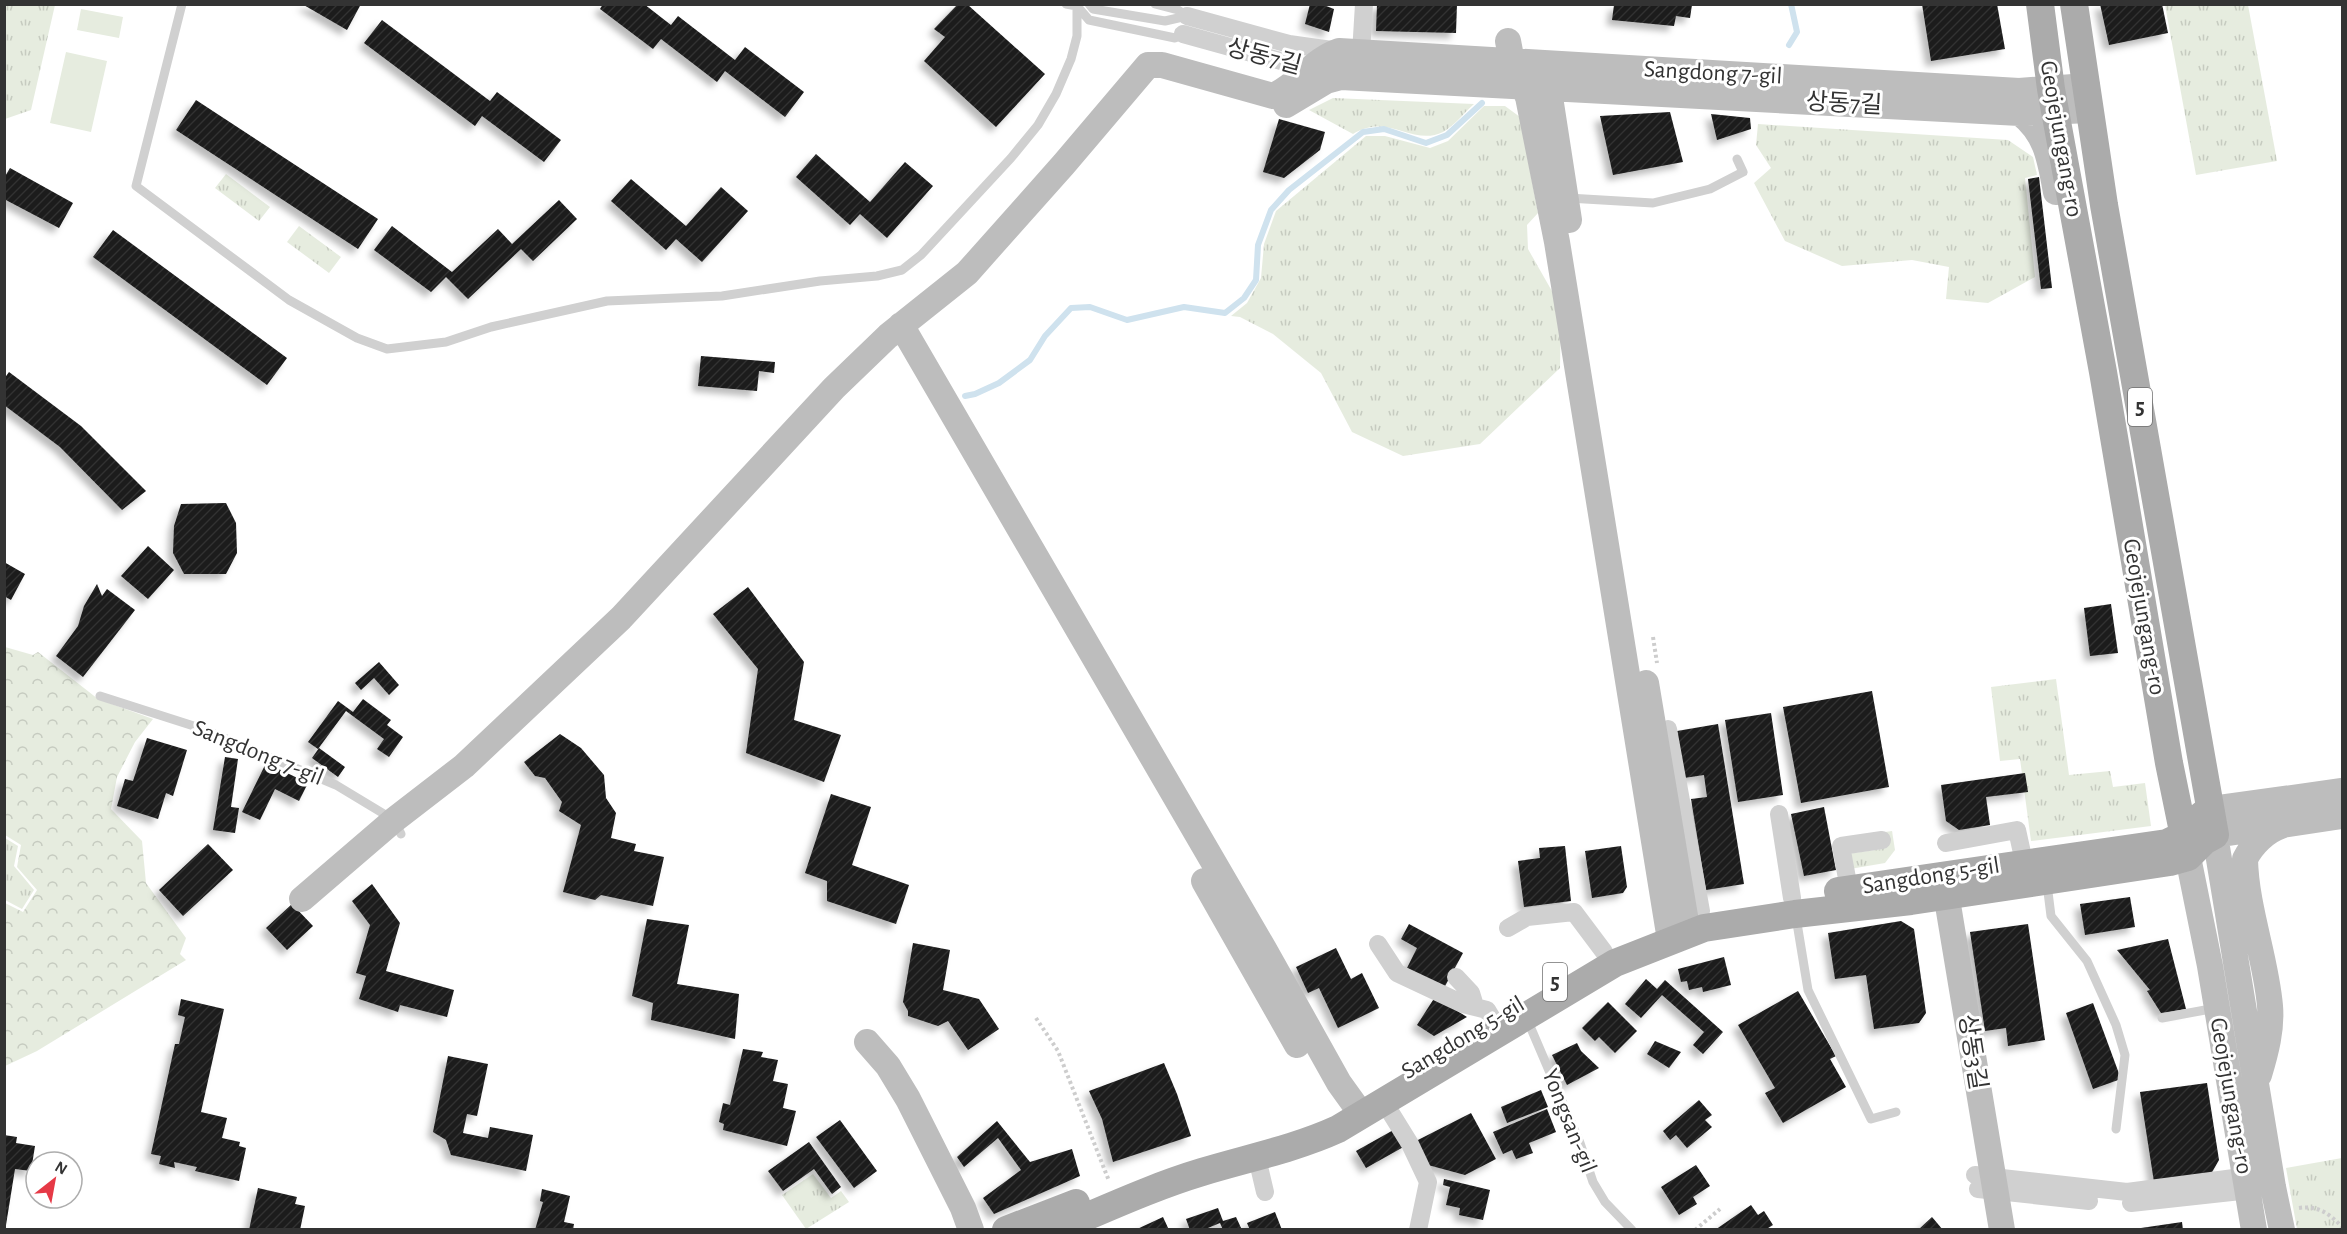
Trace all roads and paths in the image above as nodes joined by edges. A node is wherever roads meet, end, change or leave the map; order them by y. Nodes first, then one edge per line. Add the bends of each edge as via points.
1 (182, 4) edge
2 (1066, 4) edge
3 (1089, 4) edge
4 (1155, 4) edge
5 (1364, 4) edge
6 (2027, 4) edge
7 (2040, 4) edge
8 (2074, 4) edge
9 (1078, 5) edge
10 (1186, 16) junction
11 (1183, 34) joint
12 (1350, 52) junction
13 (1266, 58) junction
14 (1525, 64) junction
15 (1309, 69) junction
16 (1346, 77) junction
17 (2088, 98) junction
18 (1267, 101) junction
19 (2053, 101) junction
20 (2019, 102) junction
21 (1737, 159) dead end
22 (1566, 198) junction
23 (898, 337) junction
24 (2103, 372) junction
25 (100, 696) dead end
26 (1668, 729) dead end
27 (2169, 763) junction
28 (2343, 791) edge
29 (1779, 814) dead end
30 (2343, 816) edge
31 (2214, 822) junction
32 (2291, 823) junction
33 (398, 827) junction
34 (1882, 840) dead end
35 (1946, 843) dead end
36 (2186, 847) junction
37 (2142, 856) junction
38 (2024, 862) junction
39 (1849, 889) junction
40 (1939, 890) junction
41 (2048, 892) junction
42 (2197, 900) junction
43 (307, 906) dead end
44 (1794, 906) junction
45 (1682, 924) junction
46 (1508, 928) dead end
47 (1378, 944) dead end
48 (1604, 952) junction
49 (1455, 977) dead end
50 (2216, 1008) junction
51 (1522, 1012) junction
52 (1484, 1013) junction
53 (1036, 1018) dead end
54 (2162, 1018) dead end
55 (2257, 1084) junction
56 (1357, 1111) junction
57 (1896, 1112) dead end
58 (2116, 1129) dead end
59 (1257, 1158) junction
60 (2259, 1182) junction
61 (1985, 1183) junction
62 (1112, 1189) junction
63 (1265, 1192) dead end
64 (1720, 1209) dead end
65 (2288, 1219) edge
66 (2343, 1227) edge
67 (956, 1230) edge
68 (971, 1230) edge
69 (1006, 1230) edge
70 (1055, 1230) edge
71 (1418, 1230) edge
72 (1632, 1230) edge
73 (1695, 1230) edge
74 (1985, 1230) edge
75 (2002, 1230) edge
76 (2254, 1230) edge

1 - 9 lane via 136,186 289,300 357,338 387,349 446,342 491,327 607,301 722,296 902,270 972,202 1038,125 1071,59
2 - 9 lane
3 - 10 lane via 1093,9 1165,21
4 - 10 lane
5 - 12 street
6 - 20 street via 2035,71
7 - 19 main road, Geojejungang-ro / 5
8 - 17 main road, Geojejungang-ro / 5
9 - 11 lane via 1089,20 1175,39
10 - 12 street, Sangdong 7-gil via 1289,44
11 - 13 street, 상동7길
12 - 14 street, Sangdong 7-gil
12 - 15 street via 1330,54
13 - 15 street, 상동7길
13 - 18 street via 1280,73 1277,90
14 - 16 street, 상동7길
14 - 20 street, Sangdong 7-gil
14 - 22 street
14 - 45 street
15 - 16 street, 상동7길
15 - 18 street
16 - 18 street, 상동7길 via 1326,81 1271,112
17 - 19 street, Sangdong 7-gil
17 - 31 main road, Geojejungang-ro / 5
18 - 23 street via 1162,65 1148,65 968,273
19 - 20 street, Sangdong 7-gil
19 - 24 main road, Geojejungang-ro / 5
20 - 24 street via 2040,133 2050,160 2085,350
21 - 22 lane via 1743,172 1710,189 1653,203
22 - 45 street
23 - 33 street via 834,388 621,618
23 - 56 street
24 - 27 main road, Geojejungang-ro / 5
25 - 33 lane, Sangdong 7-gil via 200,728 326,780
26 - 45 street
27 - 36 main road, Geojejungang-ro / 5
27 - 37 main road via 2164,777 2172,825
28 - 31 street
29 - 44 street
30 - 32 street
31 - 32 street
31 - 36 main road via 2204,812
31 - 55 street, Geojejungang-ro
32 - 55 street via 2259,841 2245,859 2270,1006 2268,1041
33 - 43 street
34 - 39 street via 1841,846
35 - 38 street via 2018,830
36 - 37 main road via 2167,843
36 - 42 street, Geojejungang-ro
37 - 38 main road, Sangdong 5-gil / 5
37 - 40 main road, Sangdong 5-gil / 5
38 - 40 main road, Sangdong 5-gil / 5
39 - 40 main road, Sangdong 5-gil / 5
39 - 44 main road, Sangdong 5-gil / 5
40 - 41 street via 1962,904
40 - 44 main road, Sangdong 5-gil / 5
40 - 61 street, 상동3길
41 - 42 street via 2179,875
41 - 58 lane via 2051,916 2087,961 2125,1055
42 - 50 street, Geojejungang-ro
44 - 45 main road, Sangdong 5-gil / 5
44 - 57 lane via 1808,990 1871,1119
45 - 48 main road, Sangdong 5-gil / 5
45 - 51 main road, Sangdong 5-gil / 5
46 - 48 street via 1527,917 1574,912
47 - 52 street via 1397,973
48 - 51 main road, Sangdong 5-gil / 5
49 - 52 street via 1472,993
50 - 54 lane
50 - 60 street, Geojejungang-ro
51 - 52 main road, Sangdong 5-gil / 5
51 - 56 main road, Sangdong 5-gil / 5
51 - 72 lane, Yongsan-gil via 1580,1143 1593,1182 1605,1202
52 - 56 main road, Sangdong 5-gil / 5
53 - 62 path via 1058,1052
55 - 60 street, Geojejungang-ro
56 - 59 main road, Sangdong 5-gil / 5 via 1316,1139
56 - 62 main road, Sangdong 5-gil / 5 via 1195,1158
56 - 71 street via 1410,1144 1428,1182
59 - 63 street
59 - 70 main road, Sangdong 5-gil / 5 via 1201,1173
60 - 61 street via 2127,1192
60 - 65 street, Geojejungang-ro
60 - 76 street, Geojejungang-ro
61 - 74 street, 상동3길
61 - 75 street, 상동3길
62 - 69 main road, Sangdong 5-gil / 5
64 - 73 path
65 - 66 path via 2316,1208
67 - 68 street via 862,1047 888,1066 908,1098

